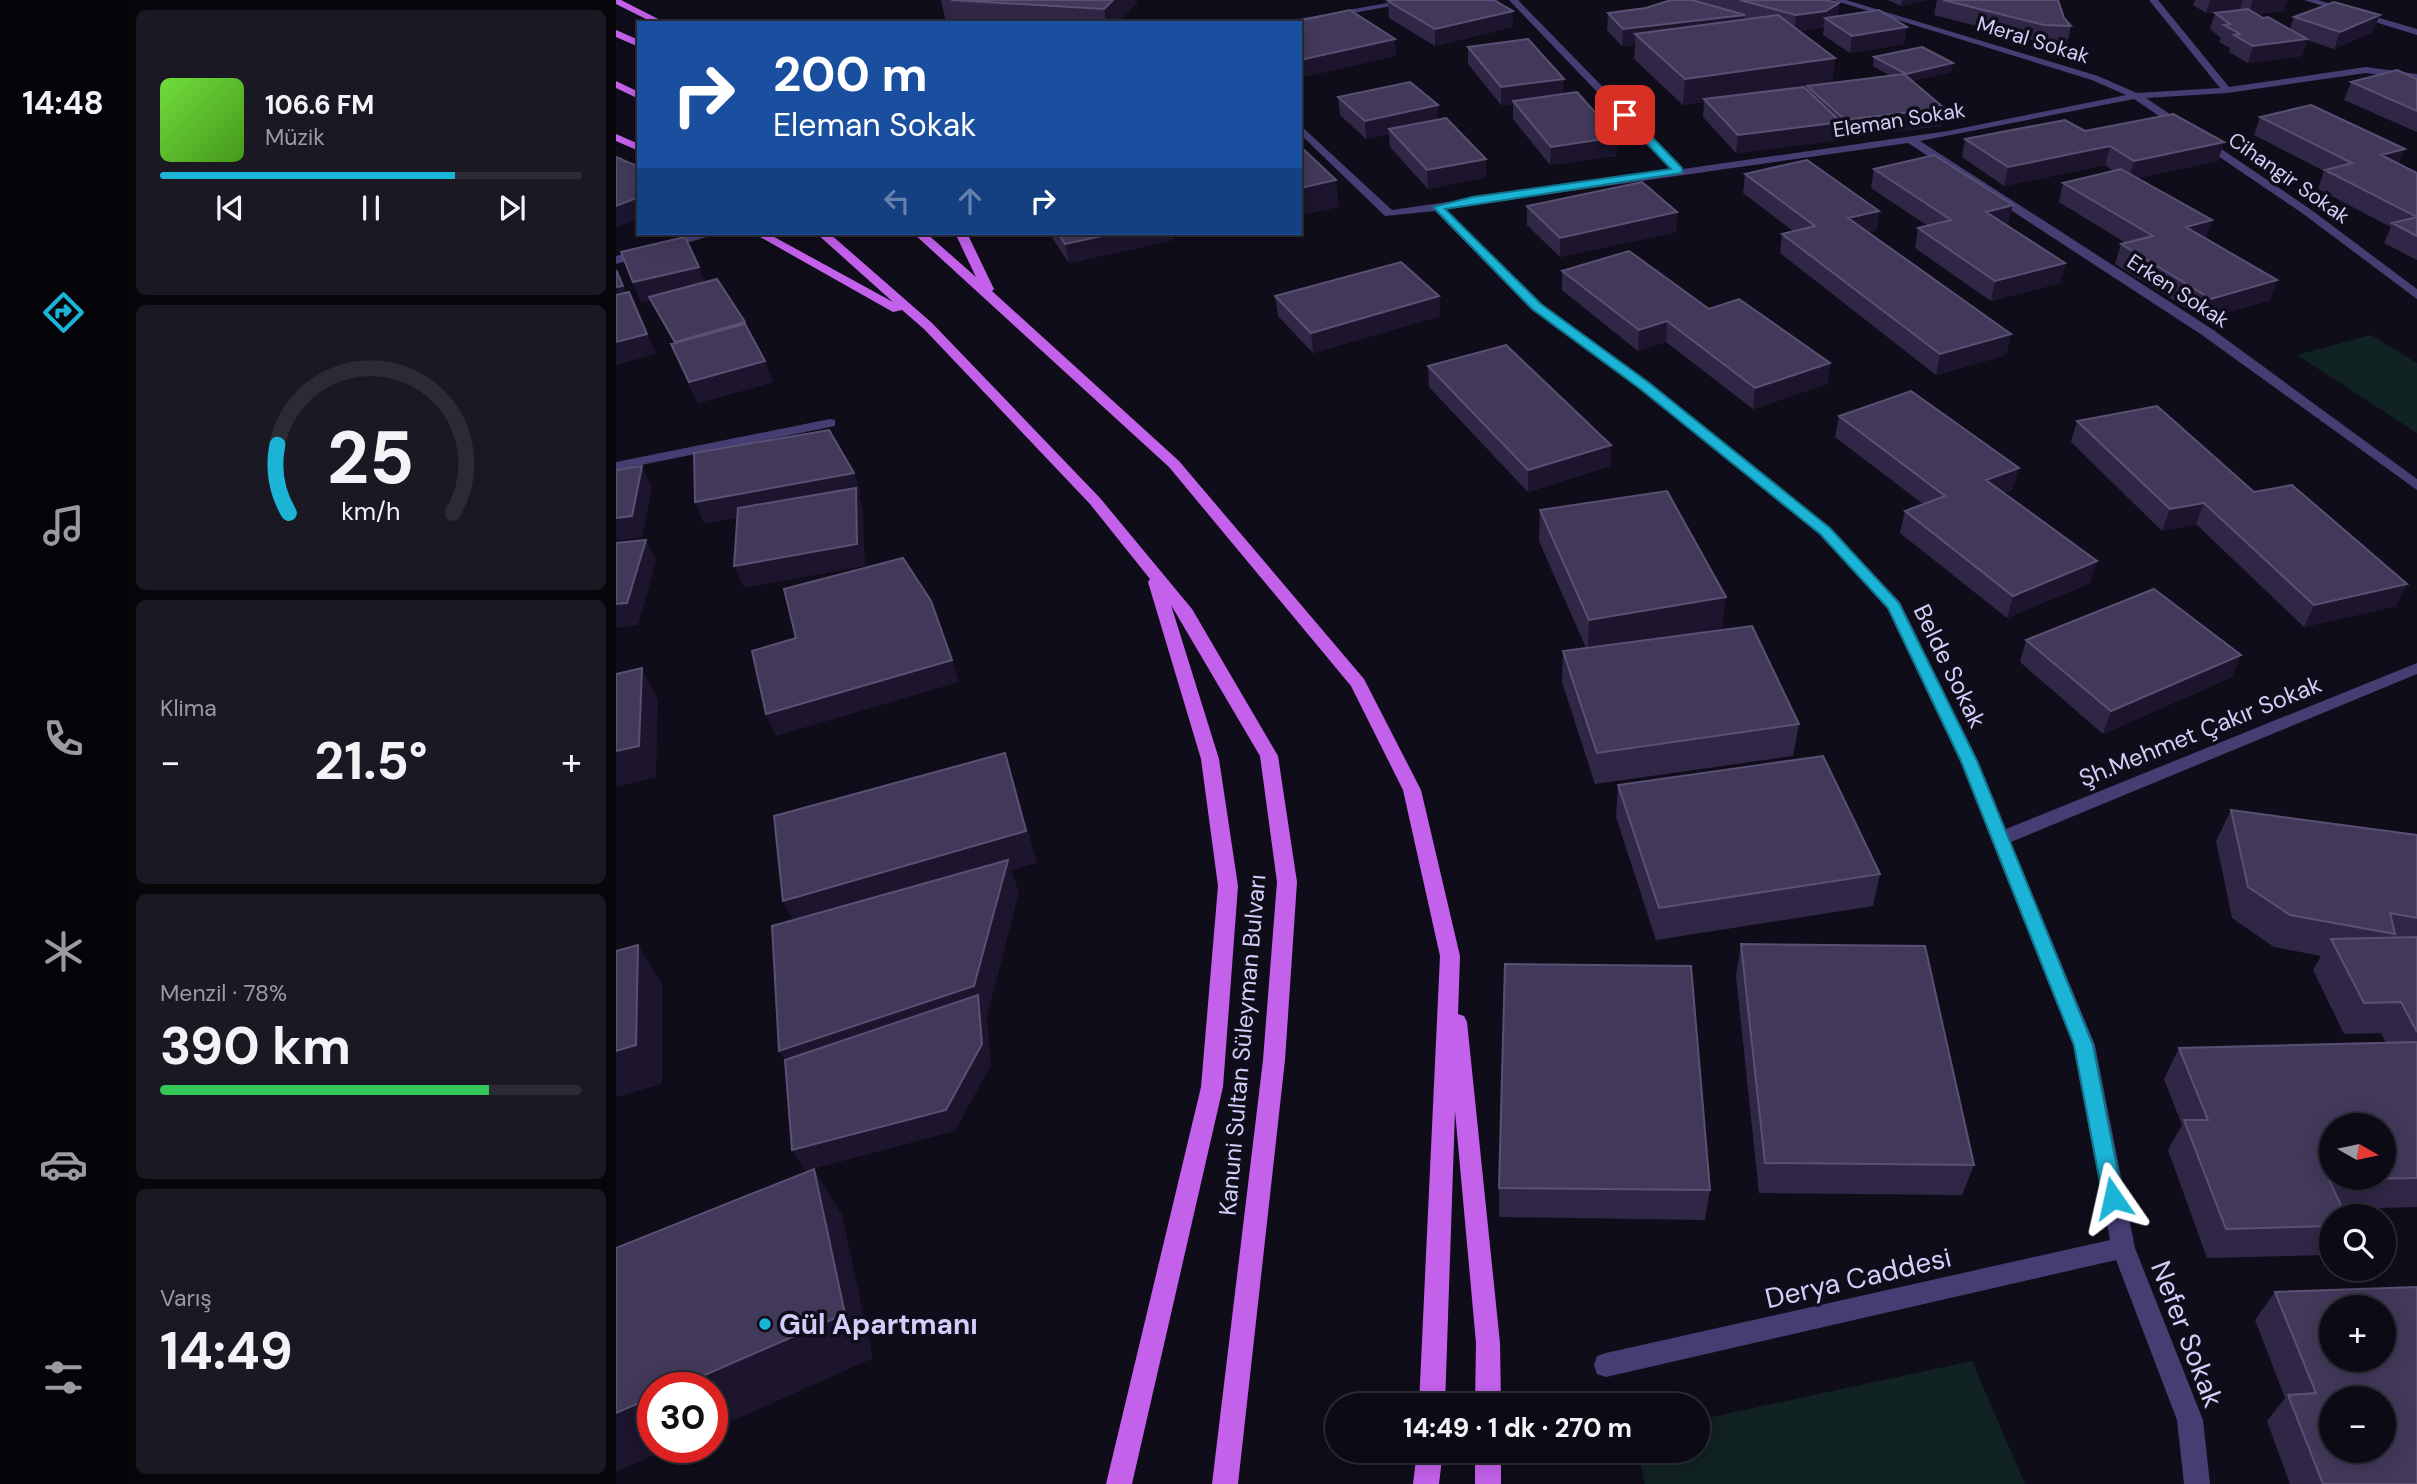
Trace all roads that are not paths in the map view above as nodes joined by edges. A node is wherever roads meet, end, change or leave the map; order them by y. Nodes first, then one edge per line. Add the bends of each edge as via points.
1 (1420, 0) edge
2 (1513, 0) edge
3 (1837, 0) edge
4 (2153, 0) edge
5 (2308, 0) edge
6 (616, 1) edge
7 (658, 21) edge
8 (1292, 21) edge
9 (2417, 32) edge
10 (616, 33) edge
11 (637, 43) edge
12 (2417, 77) edge
13 (616, 84) edge
14 (2227, 90) junction
15 (637, 95) edge
16 (2136, 96) junction
17 (1302, 130) edge
18 (616, 137) edge
19 (1909, 139) junction
20 (637, 147) edge
21 (1678, 170) junction
22 (1438, 207) junction
23 (707, 235) edge
24 (763, 235) edge
25 (824, 235) edge
26 (921, 235) edge
27 (962, 235) edge
28 (616, 260) edge
29 (992, 295) junction
30 (2417, 295) edge
31 (928, 326) junction
32 (830, 423) dead end
33 (616, 466) edge
34 (2417, 486) edge
35 (1153, 572) junction
36 (2417, 668) edge
37 (2001, 839) junction
38 (1450, 956) junction
39 (2123, 1248) junction
40 (1606, 1365) dead end
41 (1432, 1393) edge
42 (1488, 1393) edge
43 (1429, 1463) edge
44 (1488, 1463) edge
45 (1119, 1484) edge
46 (1225, 1484) edge
47 (1426, 1484) edge
48 (1488, 1484) edge
49 (2197, 1484) edge

1 - 8 street
2 - 21 street
3 - 16 street, Meral Sokak via 2095,78
4 - 14 street
5 - 9 street
6 - 7 main road
10 - 11 main road
12 - 14 street, Eleman Sokak via 2366,70
13 - 15 main road
14 - 16 street, Eleman Sokak
16 - 19 street, Eleman Sokak
16 - 30 street, Cihangir Sokak via 2306,211
17 - 22 street via 1389,214
18 - 20 main road
19 - 21 street, Eleman Sokak
19 - 34 street, Erken Sokak via 2207,332
21 - 22 street, Eleman Sokak
22 - 37 street, Belde Sokak via 1536,307 1644,385 1825,531 1894,606
23 - 28 street
24 - 31 main road
25 - 31 main road, Kanuni Sultan Süleyman Bulvarı
26 - 29 main road
27 - 29 main road
29 - 38 main road via 1174,464 1358,683 1412,790
31 - 35 main road, Kanuni Sultan Süleyman Bulvarı via 1095,502
32 - 33 street
35 - 45 main road via 1210,758 1227,886 1212,1087
35 - 46 main road, Kanuni Sultan Süleyman Bulvarı via 1186,613 1269,756 1287,882 1272,1073
36 - 37 street, Şh.Mehmet Çakır Sokak
37 - 39 street, Belde Sokak via 2084,1045
38 - 41 main road
38 - 42 main road via 1488,1343
39 - 40 street, Derya Caddesi
39 - 49 street, Nefer Sokak via 2190,1420
43 - 47 main road
44 - 48 main road

